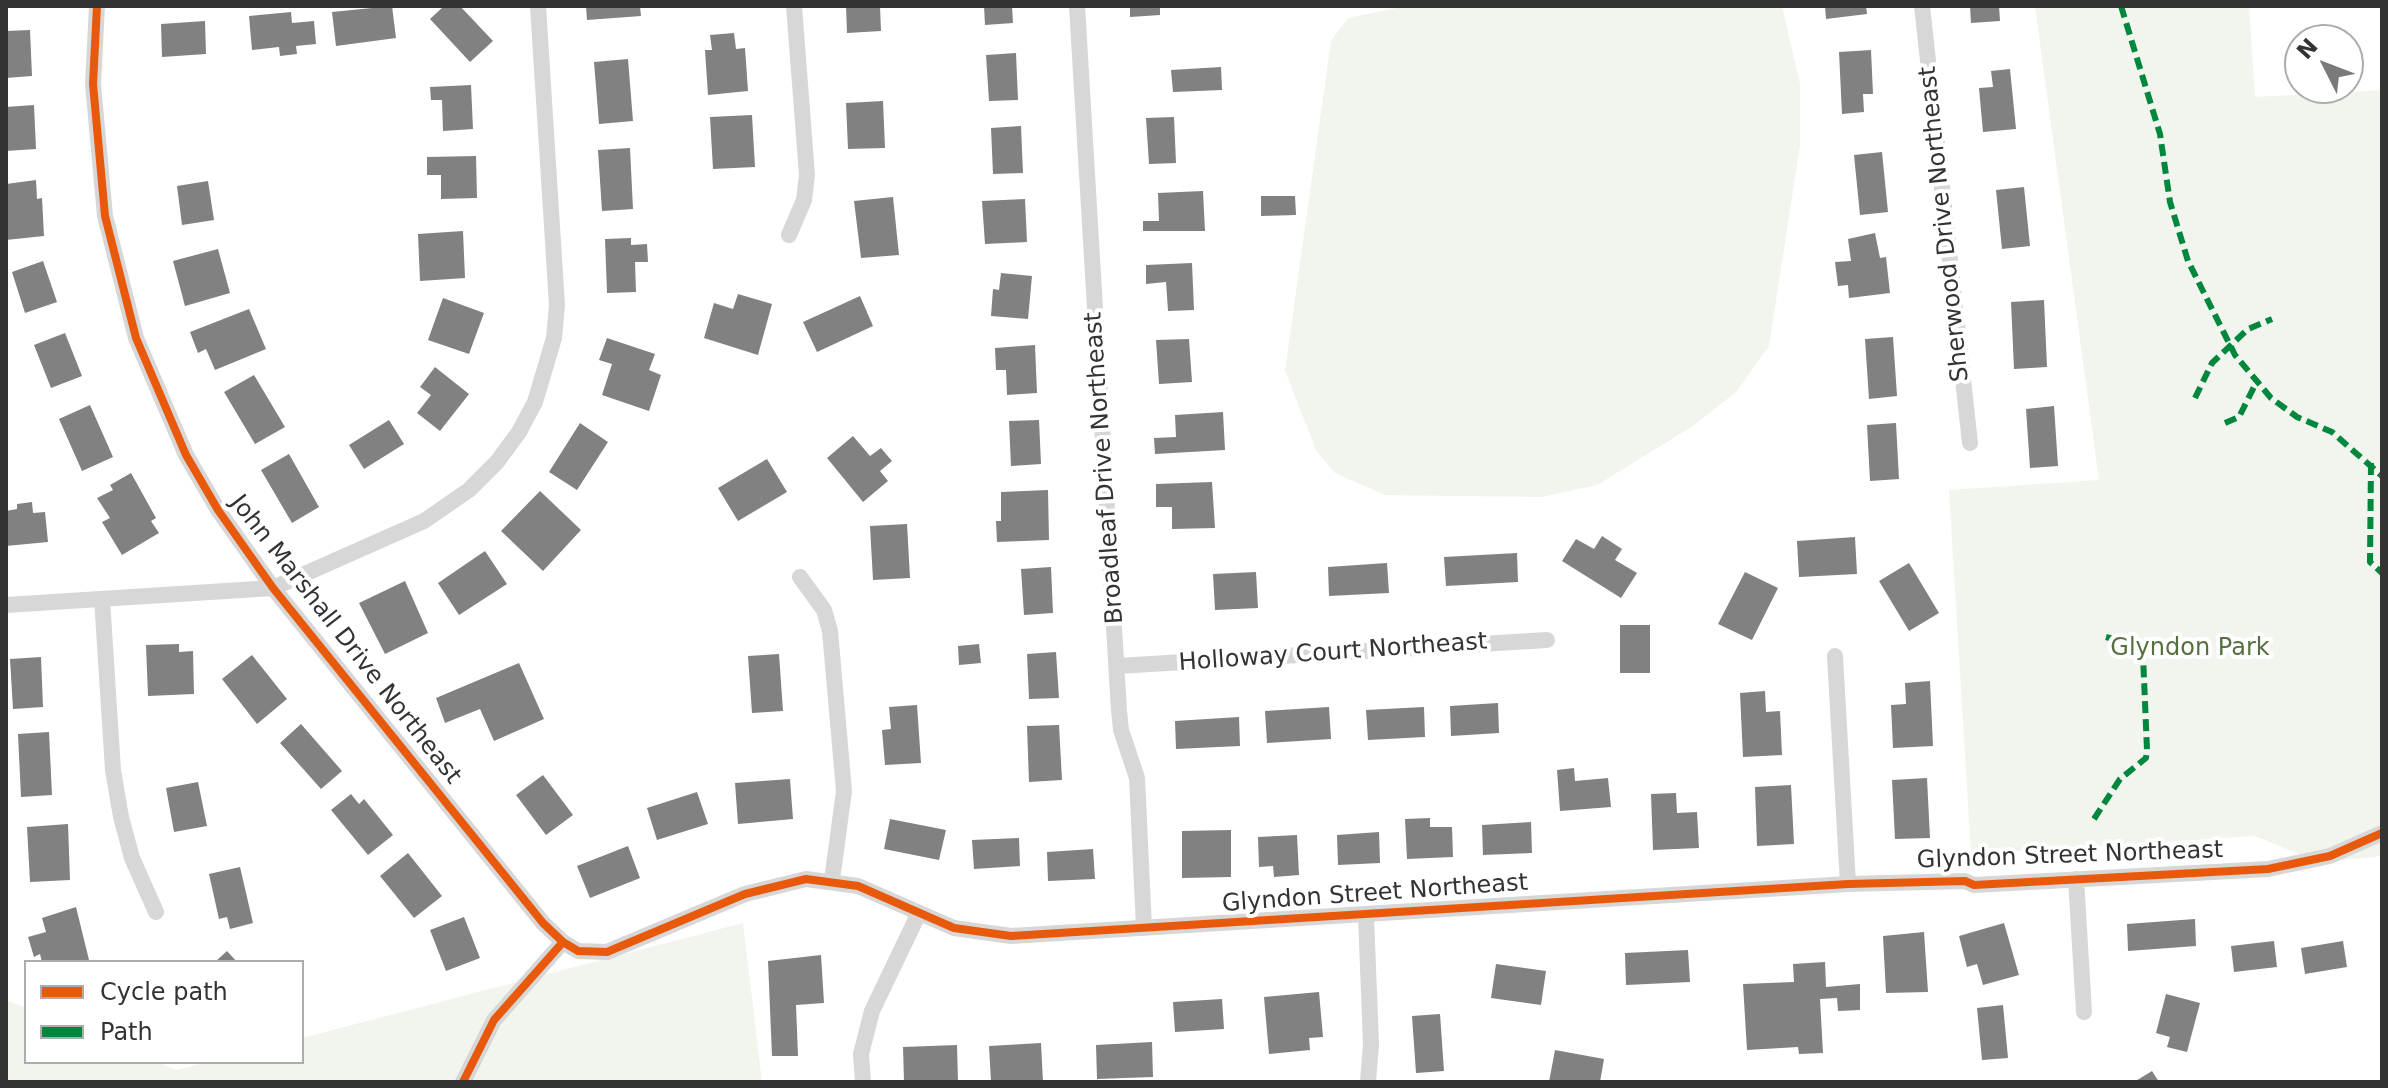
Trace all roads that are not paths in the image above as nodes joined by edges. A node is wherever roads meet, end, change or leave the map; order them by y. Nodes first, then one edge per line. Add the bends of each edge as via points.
1 (97, 6) edge
2 (538, 6) edge
3 (794, 6) edge
4 (1077, 6) edge
5 (1922, 6) edge
6 (789, 235) dead end
7 (1970, 443) dead end
8 (800, 577) dead end
9 (273, 588) junction
10 (102, 599) junction
11 (6, 605) edge
12 (1547, 640) dead end
13 (1835, 656) dead end
14 (1118, 666) junction
15 (2382, 833) edge
16 (2076, 879) junction
17 (832, 880) junction
18 (1848, 884) junction
19 (156, 912) dead end
20 (918, 915) junction
21 (1366, 916) junction
22 (1144, 928) junction
23 (563, 942) junction
24 (2084, 1012) dead end
25 (463, 1082) edge
26 (863, 1082) edge
27 (1368, 1082) edge

1 - 9 street, John Marshall Drive Northeast via 96,149 105,216 136,338 186,455
2 - 9 street via 557,305 550,360 535,402 497,462 442,510
3 - 6 street via 807,175 804,200
4 - 14 street, Broadleaf Drive Northeast
5 - 7 street, Sherwood Drive Northeast
8 - 17 street via 824,610 830,631 844,791
9 - 10 street
9 - 23 street, John Marshall Drive Northeast
10 - 11 street
10 - 19 street via 121,817
12 - 14 street, Holloway Court Northeast
13 - 18 street
14 - 22 street, Broadleaf Drive Northeast via 1121,730 1137,778
15 - 16 street, Glyndon Street Northeast via 2293,866
16 - 18 street, Glyndon Street Northeast
16 - 24 street
17 - 20 street, Glyndon Street Northeast via 858,886
17 - 23 street, Glyndon Street Northeast via 783,882 745,894 607,952 578,951
18 - 21 street, Glyndon Street Northeast
20 - 22 street, Glyndon Street Northeast via 988,935
20 - 26 street via 872,1011 861,1054
21 - 22 street, Glyndon Street Northeast
21 - 27 street
23 - 25 street via 494,1020

